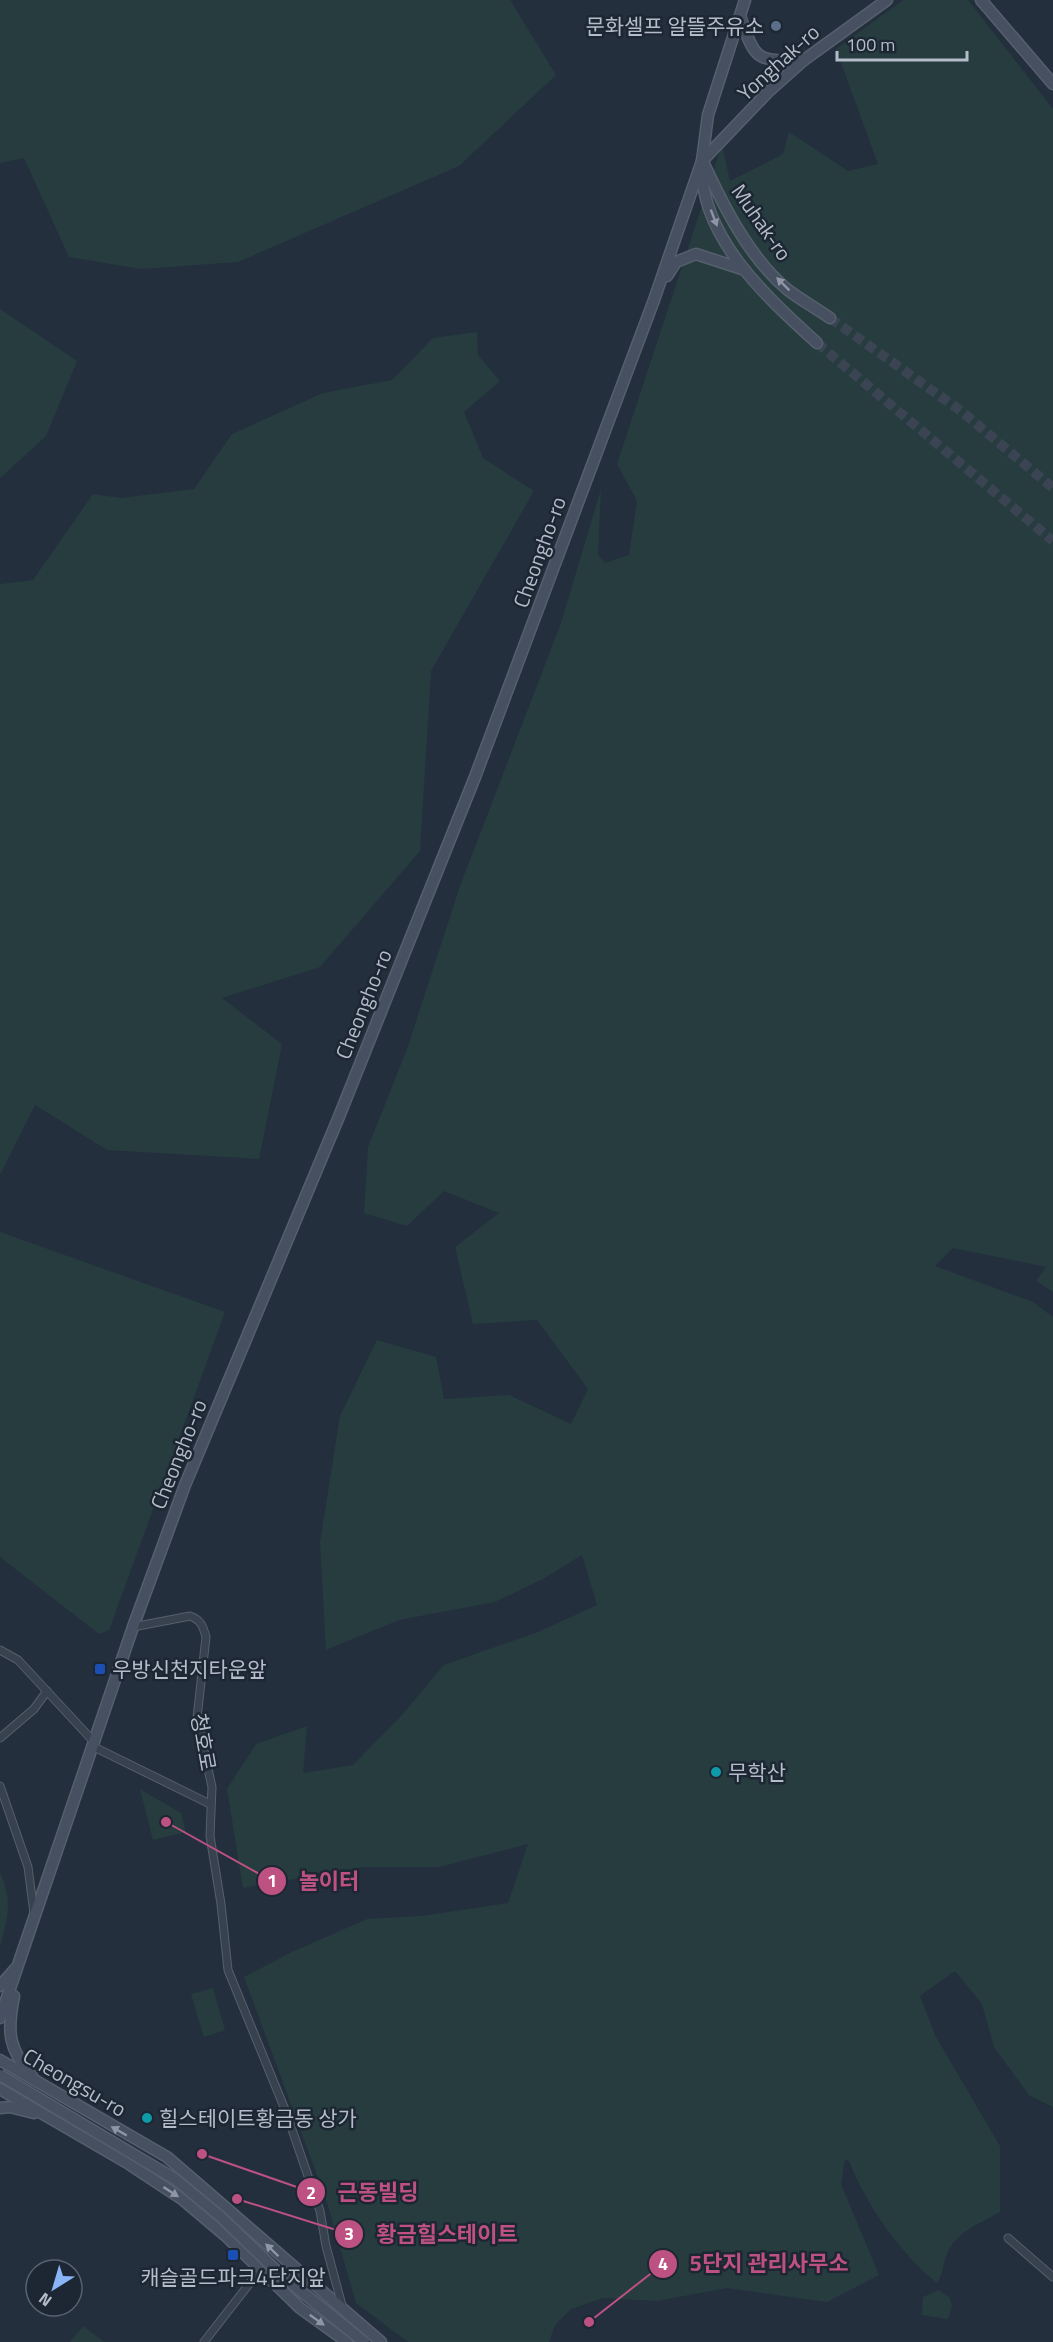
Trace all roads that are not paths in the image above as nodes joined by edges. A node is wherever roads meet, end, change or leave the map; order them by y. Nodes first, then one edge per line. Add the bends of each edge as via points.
1 (745, 0) edge
2 (887, 0) edge
3 (981, 0) edge
4 (740, 16) junction
5 (804, 60) junction
6 (1053, 84) edge
7 (702, 161) junction
8 (744, 270) junction
9 (654, 300) junction
10 (830, 318) tunnel mouth
11 (818, 343) tunnel mouth
12 (133, 1627) junction
13 (0, 1650) edge
14 (47, 1691) junction
15 (0, 1738) edge
16 (95, 1745) junction
17 (0, 1785) edge
18 (210, 1804) junction
19 (35, 1921) junction
20 (21, 1962) junction
21 (0, 1986) edge
22 (0, 2018) edge
23 (0, 2060) edge
24 (0, 2075) edge
25 (0, 2090) edge
26 (63, 2097) junction
27 (0, 2108) edge
28 (53, 2120) junction
29 (1008, 2238) dead end
30 (260, 2270) junction
31 (1053, 2277) edge
32 (344, 2312) junction
33 (204, 2342) edge
34 (347, 2342) edge
35 (364, 2342) edge
36 (381, 2342) edge

1 - 4 main road, Cheongho-ro
2 - 5 main road, Yonghak-ro
3 - 6 main road
4 - 5 main road via 758,57
4 - 7 main road, Cheongho-ro via 708,115
5 - 7 main road, Yonghak-ro
7 -> 8 main road via 702,178 714,220
7 - 9 main road, Cheongho-ro
10 -> 7 main road, Muhak-ro via 787,289 757,256 719,197
8 - 9 main road via 696,254 676,262
8 - 11 main road
9 - 12 main road, Cheongho-ro via 475,777 185,1485
12 - 16 main road, Cheongho-ro
12 - 18 street, 청호로 via 190,1616 203,1625 206,1637 197,1718 212,1787
13 - 14 street via 18,1660
14 - 15 street via 34,1709
14 - 16 street
16 - 18 street, 청호로
16 - 19 main road, Cheongho-ro
17 - 19 street via 28,1867
18 - 32 street via 210,1836 228,1970 290,2121 320,2211
19 - 20 main road, Cheongho-ro
20 - 21 main road
20 - 22 main road, Cheongho-ro
20 - 26 main road via 9,2038 17,2059 32,2076
23 - 26 main road, Cheongsu-ro
24 - 35 main road, Cheongsu-ro, bridge via 175,2179 281,2275
25 - 28 main road, Cheongsu-ro
26 - 28 main road via 48,2103
32 -> 26 main road, Cheongsu-ro via 167,2157
27 - 28 main road via 10,2107
28 -> 30 main road, Cheongsu-ro via 182,2199
29 - 31 street
30 - 33 street
30 -> 34 main road, Cheongsu-ro via 300,2308
32 - 36 main road, Cheongsu-ro

